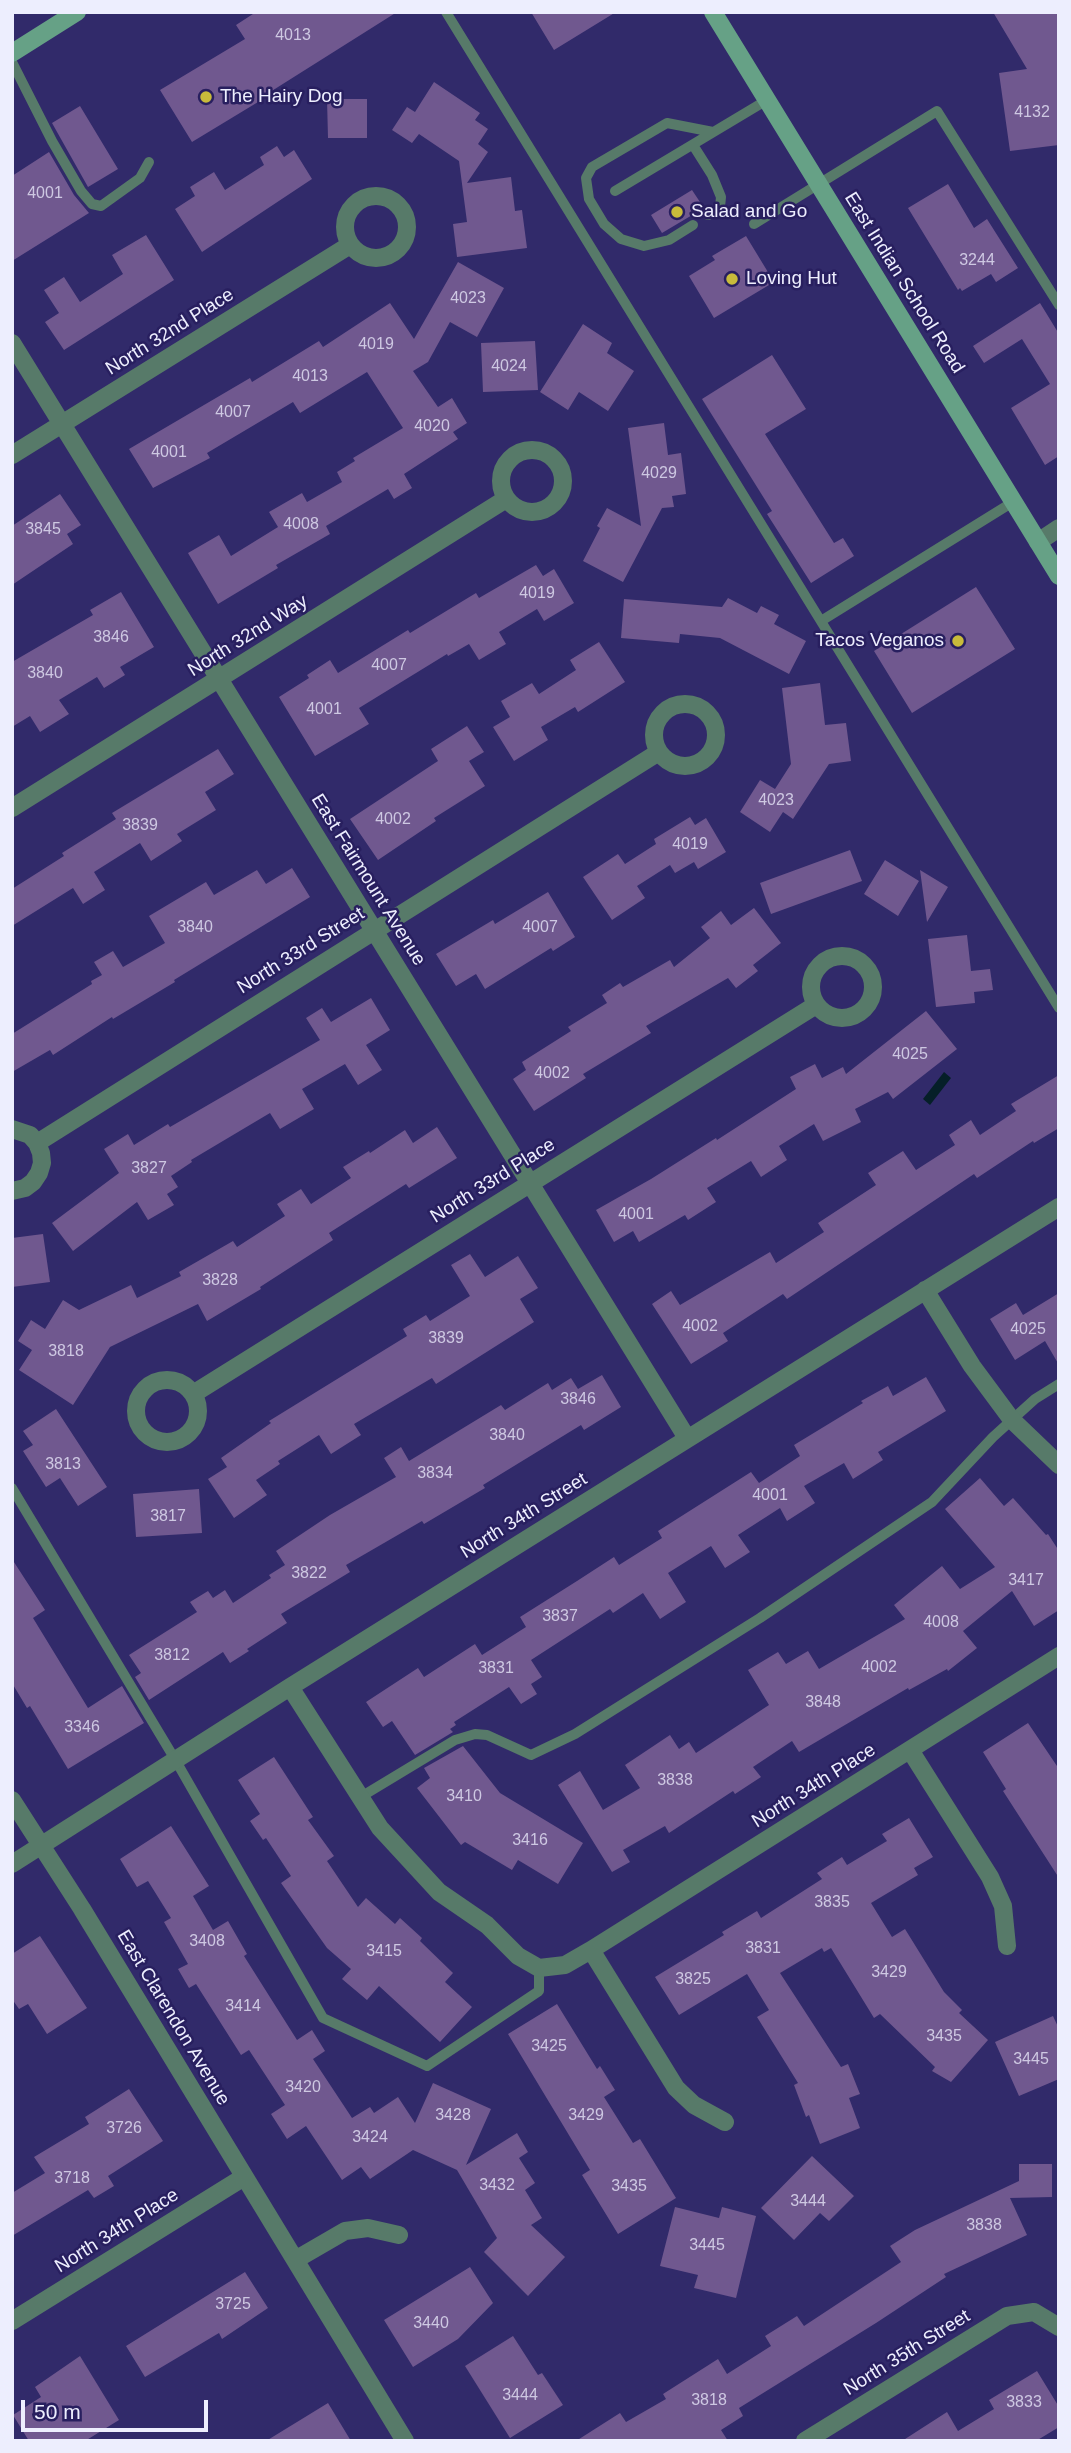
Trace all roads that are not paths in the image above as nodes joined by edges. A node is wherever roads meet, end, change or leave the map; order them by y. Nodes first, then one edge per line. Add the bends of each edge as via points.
1 (77, 12) edge
2 (446, 12) edge
3 (713, 12) edge
4 (12, 53) edge
5 (12, 62) edge
6 (767, 100) junction
7 (713, 132) junction
8 (693, 145) junction
9 (149, 162) dead end
10 (818, 183) junction
11 (615, 191) dead end
12 (708, 215) dead end
13 (754, 224) dead end
14 (693, 225) dead end
15 (350, 245) dead end
16 (1059, 305) edge
17 (12, 344) edge
18 (62, 424) junction
19 (12, 455) edge
20 (506, 499) dead end
21 (1013, 502) junction
22 (1059, 528) edge
23 (1038, 542) junction
24 (1059, 576) edge
25 (821, 621) junction
26 (219, 679) junction
27 (659, 752) dead end
28 (12, 808) edge
29 (375, 929) junction
30 (816, 1004) dead end
31 (1059, 1008) edge
32 (12, 1129) edge
33 (37, 1143) junction
34 (530, 1183) junction
35 (12, 1191) edge
36 (1059, 1207) edge
37 (925, 1290) junction
38 (1059, 1384) edge
39 (193, 1394) dead end
40 (1012, 1420) junction
41 (687, 1438) junction
42 (1059, 1465) edge
43 (12, 1488) edge
44 (1059, 1656) edge
45 (290, 1687) junction
46 (910, 1751) junction
47 (176, 1761) junction
48 (359, 1798) junction
49 (12, 1800) edge
50 (40, 1846) junction
51 (12, 1864) edge
52 (1007, 1946) dead end
53 (592, 1950) junction
54 (539, 1968) junction
55 (725, 2122) dead end
56 (244, 2177) junction
57 (400, 2235) dead end
58 (295, 2260) junction
59 (12, 2321) edge
60 (1059, 2327) edge
61 (405, 2441) edge
62 (805, 2441) edge

1 - 4 main road
2 - 25 lane
3 - 6 main road, East Indian School Road
5 - 9 lane via 52,141 92,204 101,206 140,178
6 - 7 lane
6 - 10 main road, East Indian School Road
7 - 8 lane
7 - 14 lane via 667,123 592,167 586,178 589,199 604,224 621,239 644,246 668,240
8 - 11 lane
8 - 12 lane via 721,197 720,207
10 - 13 lane
10 - 16 lane via 937,111
10 - 21 main road, East Indian School Road
15 - 18 street, North 32nd Place
17 - 18 street, East Fairmount Avenue
18 - 19 street, North 32nd Place
18 - 26 street, East Fairmount Avenue
20 - 26 street, North 32nd Way
21 - 23 main road, East Indian School Road
21 - 25 lane
22 - 23 street
23 - 24 main road, East Indian School Road
25 - 31 lane
26 - 28 street, North 32nd Way
26 - 29 street, East Fairmount Avenue
27 - 29 street, North 33rd Street
29 - 33 street, North 33rd Street
29 - 34 street, East Fairmount Avenue
30 - 34 street, North 33rd Place
32 - 33 street via 30,1135
33 - 35 street via 39,1173 24,1188
34 - 39 street, North 33rd Place
34 - 41 street, East Fairmount Avenue
36 - 37 street, North 34th Street
37 - 40 street
37 - 41 street, North 34th Street
38 - 40 lane
40 - 42 street
40 - 48 lane via 932,1503 575,1734 531,1755 475,1734 455,1740
41 - 45 street, North 34th Street
43 - 47 lane
44 - 46 street, North 34th Place
45 - 47 street, North 34th Street
45 - 48 street
46 - 52 street via 990,1877 1003,1906
46 - 53 street, North 34th Place
47 - 50 street, North 34th Street
47 - 54 lane via 323,2018 427,2066 539,1991
48 - 54 street via 439,1892
49 - 50 street, East Clarendon Avenue
50 - 51 street, North 34th Street
50 - 56 street, East Clarendon Avenue
53 - 54 street, North 34th Place via 565,1965
53 - 55 street via 676,2088 694,2105
56 - 58 street, East Clarendon Avenue
56 - 59 street, North 34th Place
57 - 58 street via 368,2228 345,2231
58 - 61 street, East Clarendon Avenue
60 - 62 street, North 35th Street via 1034,2312 1007,2316

